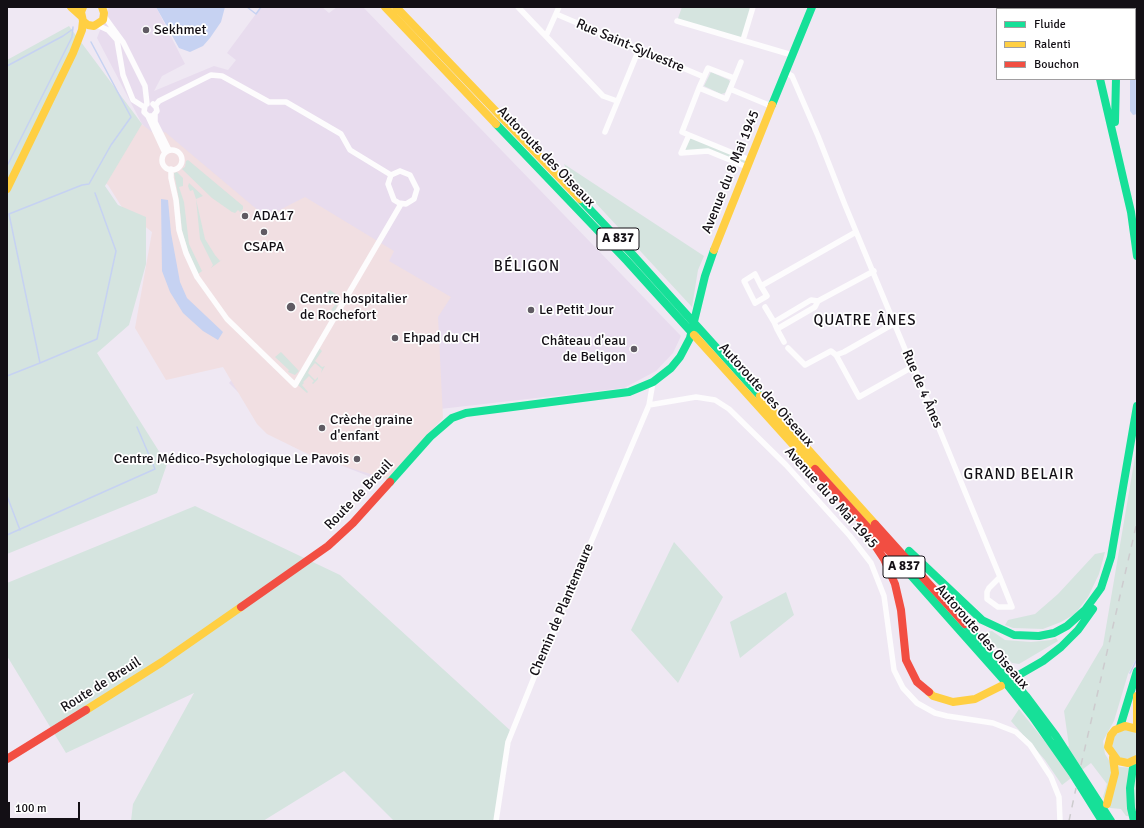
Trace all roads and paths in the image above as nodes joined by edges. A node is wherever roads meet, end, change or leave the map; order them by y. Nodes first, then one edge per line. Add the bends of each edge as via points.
1 (71, 7) edge
2 (83, 7) edge
3 (385, 7) edge
4 (396, 7) edge
5 (518, 7) edge
6 (559, 7) edge
7 (753, 7) edge
8 (812, 7) edge
9 (103, 10) edge
10 (556, 14) junction
11 (82, 18) junction
12 (678, 21) dead end
13 (95, 25) junction
14 (546, 36) junction
15 (743, 40) junction
16 (639, 49) junction
17 (73, 53) junction
18 (792, 55) junction
19 (741, 62) dead end
20 (785, 72) junction
21 (704, 78) junction
22 (734, 78) junction
23 (1100, 80) edge
24 (1116, 80) edge
25 (699, 88) junction
26 (730, 88) junction
27 (617, 101) junction
28 (145, 106) junction
29 (155, 106) junction
30 (771, 106) junction
31 (151, 115) junction
32 (605, 132) dead end
33 (689, 135) junction
34 (1117, 147) junction
35 (167, 151) junction
36 (749, 164) junction
37 (171, 170) junction
38 (392, 175) junction
39 (7, 188) edge
40 (401, 204) junction
41 (856, 232) junction
42 (1137, 256) edge
43 (874, 271) junction
44 (761, 286) junction
45 (818, 301) junction
46 (765, 308) dead end
47 (774, 322) junction
48 (895, 323) junction
49 (777, 329) junction
50 (784, 342) dead end
51 (788, 348) dead end
52 (684, 350) joint
53 (836, 355) junction
54 (914, 366) junction
55 (653, 382) junction
56 (649, 405) junction
57 (1137, 406) edge
58 (804, 457) junction
59 (834, 478) junction
60 (1000, 577) junction
61 (1101, 588) junction
62 (1137, 671) edge
63 (1017, 676) dead end
64 (1001, 686) dead end
65 (1137, 696) edge
66 (1120, 727) junction
67 (1137, 728) edge
68 (1113, 758) junction
69 (7, 759) edge
70 (1135, 760) edge
71 (1107, 804) dead end
72 (496, 821) edge
73 (1060, 821) edge
74 (1102, 821) edge
75 (1111, 821) edge
76 (1134, 821) edge

1 - 11 main road
2 - 11 main road
3 - 58 main road, Autoroute des Oiseaux / A 837 via 627,261
4 - 59 main road, Autoroute des Oiseaux / A 837 via 632,254
5 - 14 street
6 - 10 street
7 - 15 street
8 - 18 main road, Avenue du 8 Mai 1945
9 - 13 main road
9 - 28 street via 145,86
10 - 14 street
10 - 16 street, Rue Saint-Sylvestre
11 - 13 main road via 88,24
11 - 17 main road via 82,30
12 - 15 street
13 - 17 main road via 89,29
13 - 28 street via 108,30 117,40 123,75 133,100
14 - 27 street via 602,96
15 - 18 street
16 - 21 street, Rue Saint-Sylvestre
16 - 27 street
17 - 39 main road
18 - 20 main road, Avenue du 8 Mai 1945
19 - 22 street
20 - 30 main road, Avenue du 8 Mai 1945
20 - 41 street, Rue de 4 Ânes via 792,76
21 - 22 street via 708,68
21 - 25 street
22 - 26 street
23 - 34 main road
24 - 34 main road via 1114,109
25 - 26 street via 726,99
25 - 33 street via 682,132
26 - 30 street
27 - 32 street
28 - 29 street via 151,103
28 - 31 street via 144,112
29 - 31 street via 157,111
29 - 38 street via 160,101 211,76 222,76 269,102 286,102 294,106 341,134 350,150
30 - 36 main road, Avenue du 8 Mai 1945
31 - 35 street
33 - 36 street
33 - 36 street via 681,153 708,151
34 - 42 main road via 1131,212
35 - 37 street via 162,158 164,165
35 - 37 street via 177,151 182,158 180,166
36 - 52 main road, Avenue du 8 Mai 1945 via 704,276 692,330
37 - 40 street via 179,230 197,277 227,319 295,385
38 - 40 street via 388,181 390,190 394,200
38 - 40 street via 400,171 406,172 416,185 417,193 414,199
41 - 43 street, Rue de 4 Ânes
41 - 44 street
43 - 45 street
43 - 48 street, Rue de 4 Ânes
44 - 44 street via 755,274 744,280 755,302 767,296
45 - 47 street via 811,300
45 - 49 street via 815,307
46 - 47 street
47 - 49 street
48 - 53 street
48 - 54 street, Rue de 4 Ânes
49 - 50 street
51 - 53 street via 805,365 832,351
52 - 55 main road, Route de Breuil via 671,368
53 - 54 street via 859,397
54 - 60 street, Rue de 4 Ânes
55 - 56 street
55 - 69 main road, Route de Breuil via 629,392 613,395 466,413 452,418 430,437 354,523 328,546 162,662
56 - 72 street, Chemin de Plantemaure via 508,742
56 - 73 street, Avenue du 8 Mai 1945 via 696,397 715,400 729,409 786,465 871,563 884,596 894,670 903,688 917,703 935,713 993,722 1016,732 1030,745 1051,777 1059,797
57 - 61 main road via 1111,557
58 - 64 main road via 871,539 891,573 901,610 906,660 917,682 933,696 953,702 975,699
58 - 74 main road, Autoroute des Oiseaux / A 837 via 1002,678 1072,773
59 - 61 main road via 960,601 982,620 1007,633 1032,637 1060,630 1079,617
59 - 75 main road, Autoroute des Oiseaux / A 837 via 1007,673 1072,759
60 - 60 street, Rue de 4 Ânes via 1005,589 1012,607 998,607 987,599 989,588
61 - 63 main road via 1090,614 1070,639
62 - 66 main road
65 - 67 main road
66 - 67 main road
66 - 68 main road via 1108,740
68 - 70 main road via 1123,763
68 - 71 main road via 1115,773
70 - 76 main road via 1130,788

